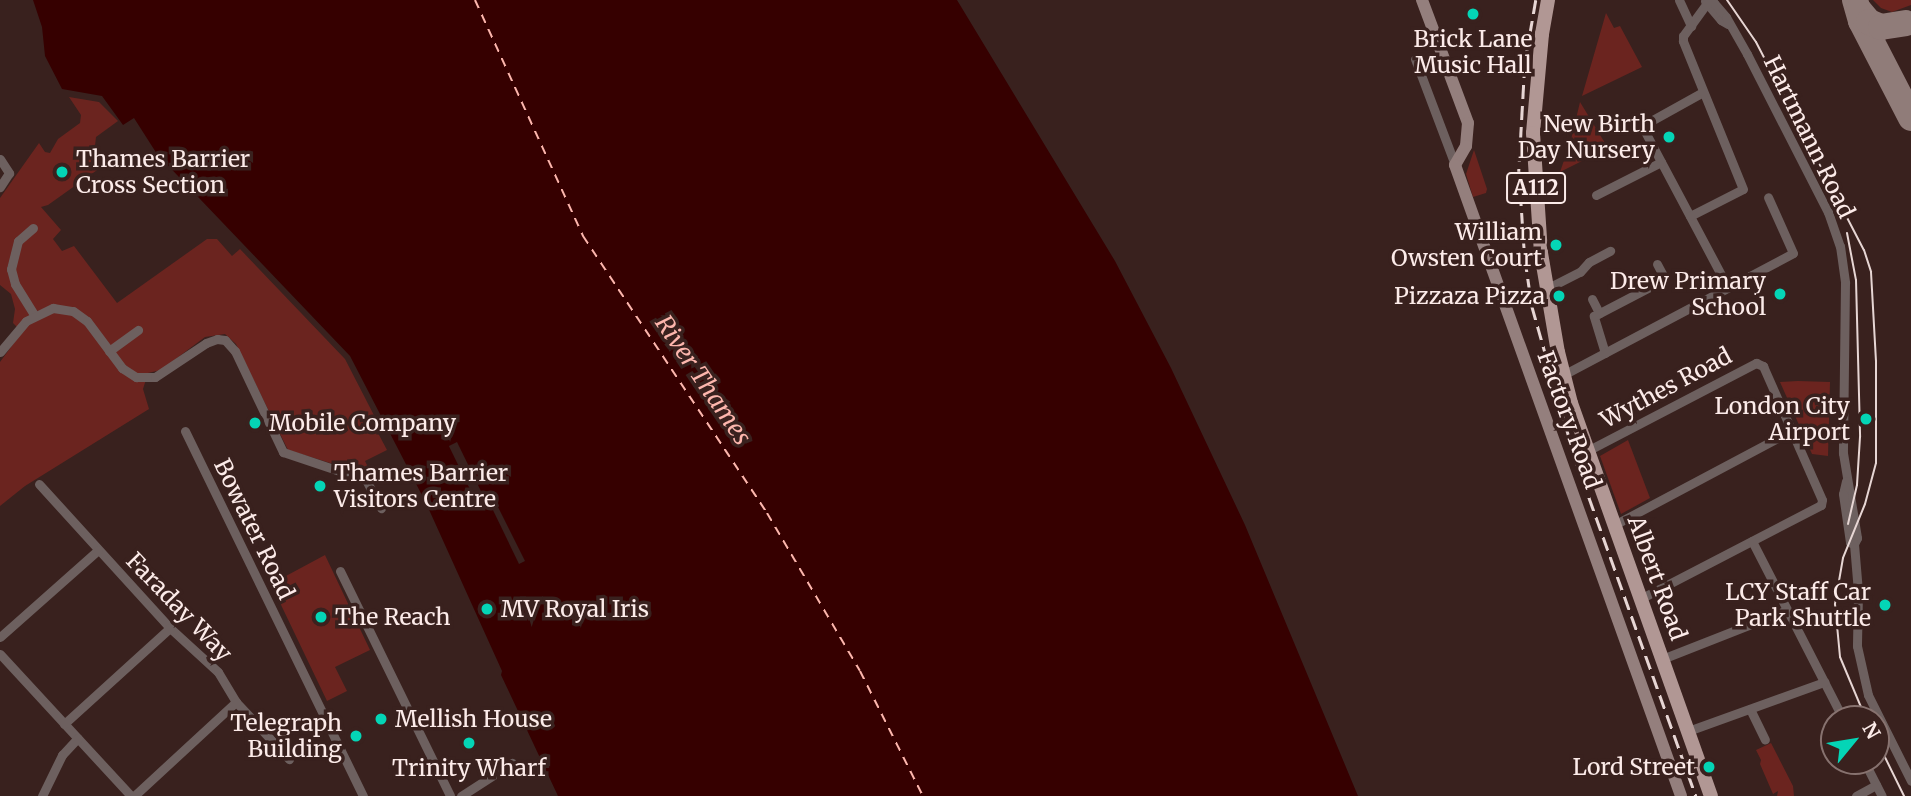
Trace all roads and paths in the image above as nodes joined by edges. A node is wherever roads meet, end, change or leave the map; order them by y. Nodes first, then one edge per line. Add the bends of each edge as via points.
1 (1422, 0) edge
2 (1548, 0) edge
3 (1679, 0) edge
4 (1705, 1) edge
5 (1685, 9) junction
6 (1699, 15) junction
7 (1691, 26) junction
8 (1415, 59) dead end
9 (1703, 92) junction
10 (0, 159) edge
11 (1661, 162) junction
12 (1455, 165) junction
13 (0, 187) edge
14 (1596, 195) dead end
15 (1768, 197) dead end
16 (1690, 216) junction
17 (33, 228) dead end
18 (1610, 251) dead end
19 (1657, 264) dead end
20 (1728, 288) junction
21 (1546, 289) junction
22 (1592, 299) dead end
23 (1599, 313) junction
24 (32, 316) junction
25 (138, 330) dead end
26 (109, 351) junction
27 (0, 352) edge
28 (1605, 353) junction
29 (1563, 375) junction
30 (185, 431) dead end
31 (1791, 431) junction
32 (1587, 451) junction
33 (39, 484) dead end
34 (381, 508) dead end
35 (1614, 525) junction
36 (1752, 541) junction
37 (98, 550) junction
38 (340, 570) dead end
39 (1640, 599) junction
40 (1787, 610) junction
41 (170, 628) junction
42 (0, 637) edge
43 (0, 654) edge
44 (1662, 659) junction
45 (1824, 682) junction
46 (236, 702) junction
47 (1836, 705) edge
48 (1749, 709) junction
49 (64, 724) junction
50 (1688, 731) junction
51 (78, 738) junction
52 (1765, 740) dead end
53 (289, 759) dead end
54 (512, 763) dead end
55 (1871, 775) edge
56 (1911, 781) edge
57 (1876, 785) junction
58 (42, 796) edge
59 (132, 796) edge
60 (363, 796) edge
61 (450, 796) edge
62 (461, 796) edge
63 (1681, 796) edge
64 (1711, 796) edge
65 (1856, 796) edge
66 (1882, 796) edge

1 - 12 street via 1468,122 1466,146
2 - 21 main road, A112 via 1533,133
3 - 5 street
4 - 6 street
4 - 56 street, Hartmann Road via 1720,9 1828,212 1840,246 1845,283 1843,445 1857,538 1860,668 1868,695
5 - 6 street
5 - 7 street
6 - 7 street
7 - 9 street via 1683,41
8 - 12 street, Factory Road
9 - 11 street via 1642,126
9 - 16 street via 1743,189
10 - 13 street via 9,173
11 - 14 street
11 - 16 street
12 - 63 street, Factory Road
15 - 20 street via 1793,253
16 - 20 street
17 - 24 street via 18,241 11,269
18 - 21 street
19 - 23 street via 1665,279
20 - 28 street
21 - 29 main road, A112
22 - 23 street
23 - 28 street via 1594,316
24 - 26 street via 53,308 73,312 87,321
24 - 27 street
25 - 26 street
26 - 34 street via 129,374 146,378 164,372 212,340 225,340 235,351 285,454 366,480
28 - 29 street
29 - 32 main road, Albert Road / A112
30 - 60 street, Bowater Road
31 - 32 street, Wythes Road via 1763,366 1756,363
31 - 35 street
31 - 36 street via 1821,505
32 - 35 main road, Albert Road / A112
33 - 37 street, Faraday Way
35 - 39 main road, Albert Road / A112
36 - 39 street
36 - 40 street
37 - 41 street, Faraday Way
37 - 42 street
38 - 61 street
39 - 44 main road, Albert Road / A112
40 - 44 street
40 - 45 street
41 - 46 street, Faraday Way via 218,672
41 - 49 street
43 - 49 street
44 - 50 main road, Albert Road / A112
45 - 47 street
45 - 48 street
46 - 53 street, Faraday Way
46 - 59 street
48 - 50 street
48 - 52 street
49 - 51 street
50 - 64 main road, Albert Road / A112
51 - 58 street via 58,761
51 - 59 street
54 - 62 street
55 - 57 street
57 - 65 street
57 - 66 street

